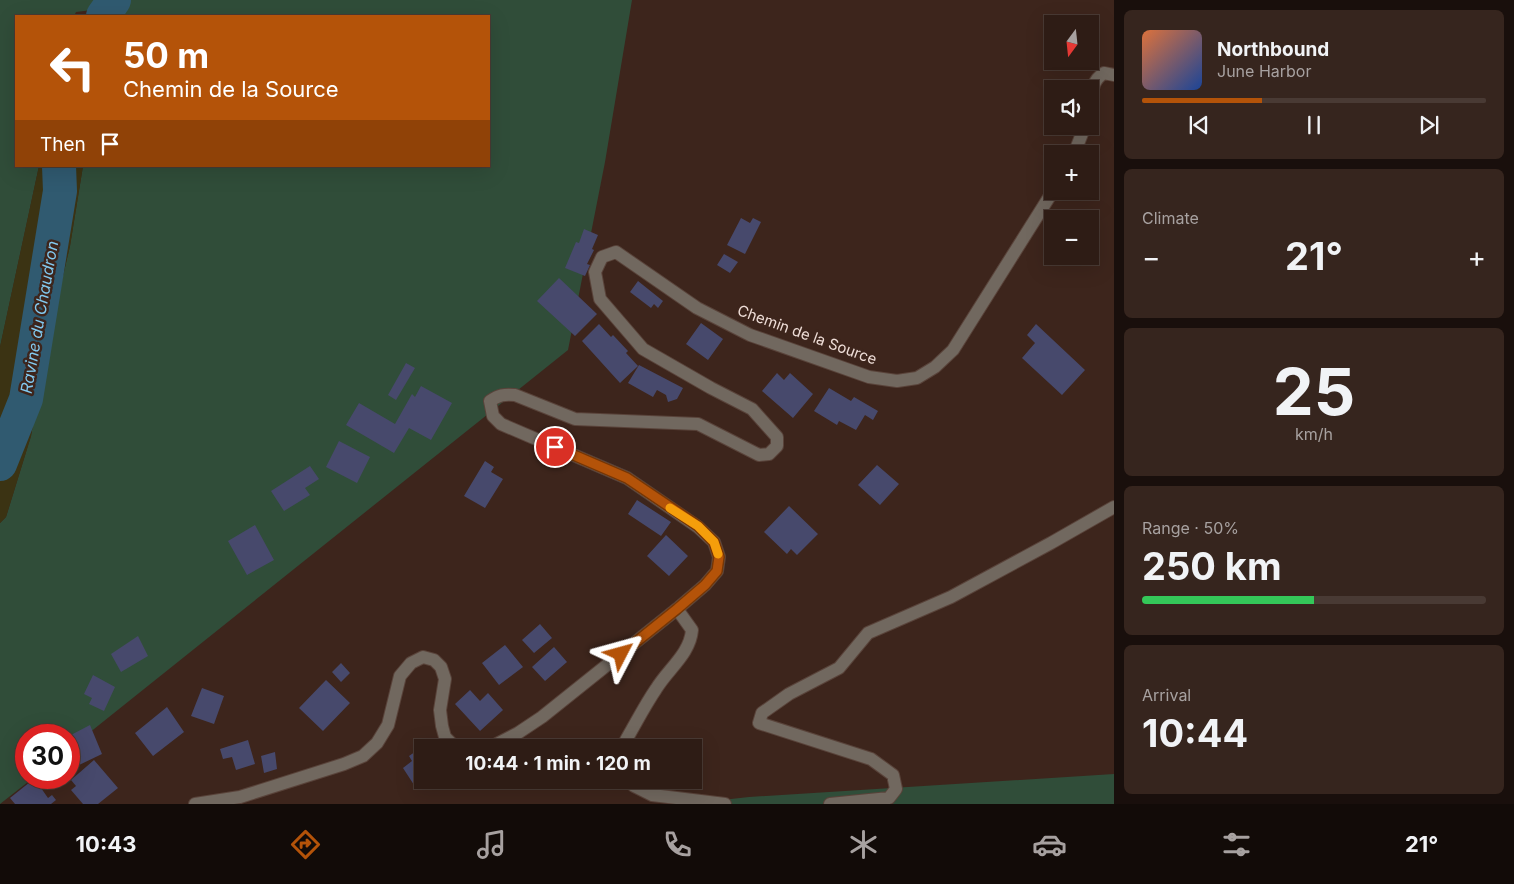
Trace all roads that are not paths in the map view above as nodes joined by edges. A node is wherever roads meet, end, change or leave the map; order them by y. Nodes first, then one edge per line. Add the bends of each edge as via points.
1 (1114, 75) edge
2 (1096, 80) edge
3 (1047, 200) edge
4 (1114, 507) edge
5 (677, 609) junction
6 (447, 739) edge
7 (506, 739) edge
8 (627, 739) edge
9 (640, 789) edge
10 (195, 804) edge
11 (725, 804) edge
12 (830, 804) edge

1 - 2 street via 1104,73
3 - 5 street, Chemin de la Source via 953,350 917,378 870,377 750,335 697,308 616,252 602,257 595,272 600,299 642,349 752,409 777,437 777,446 769,454 759,455 698,424 576,419 515,395 496,396 490,401 491,409 501,424 627,478 698,526 714,542 719,557 717,571
4 - 12 street via 951,596 868,633 838,668 789,694 762,713 759,723 871,759 893,775 896,789 889,798
5 - 7 street, Chemin de la Source via 542,717
5 - 8 street via 692,630 691,640 656,687
6 - 10 street via 440,710 445,678 434,660 422,658 411,663 400,676 388,725 377,743 363,756 240,797
9 - 11 street via 652,795

